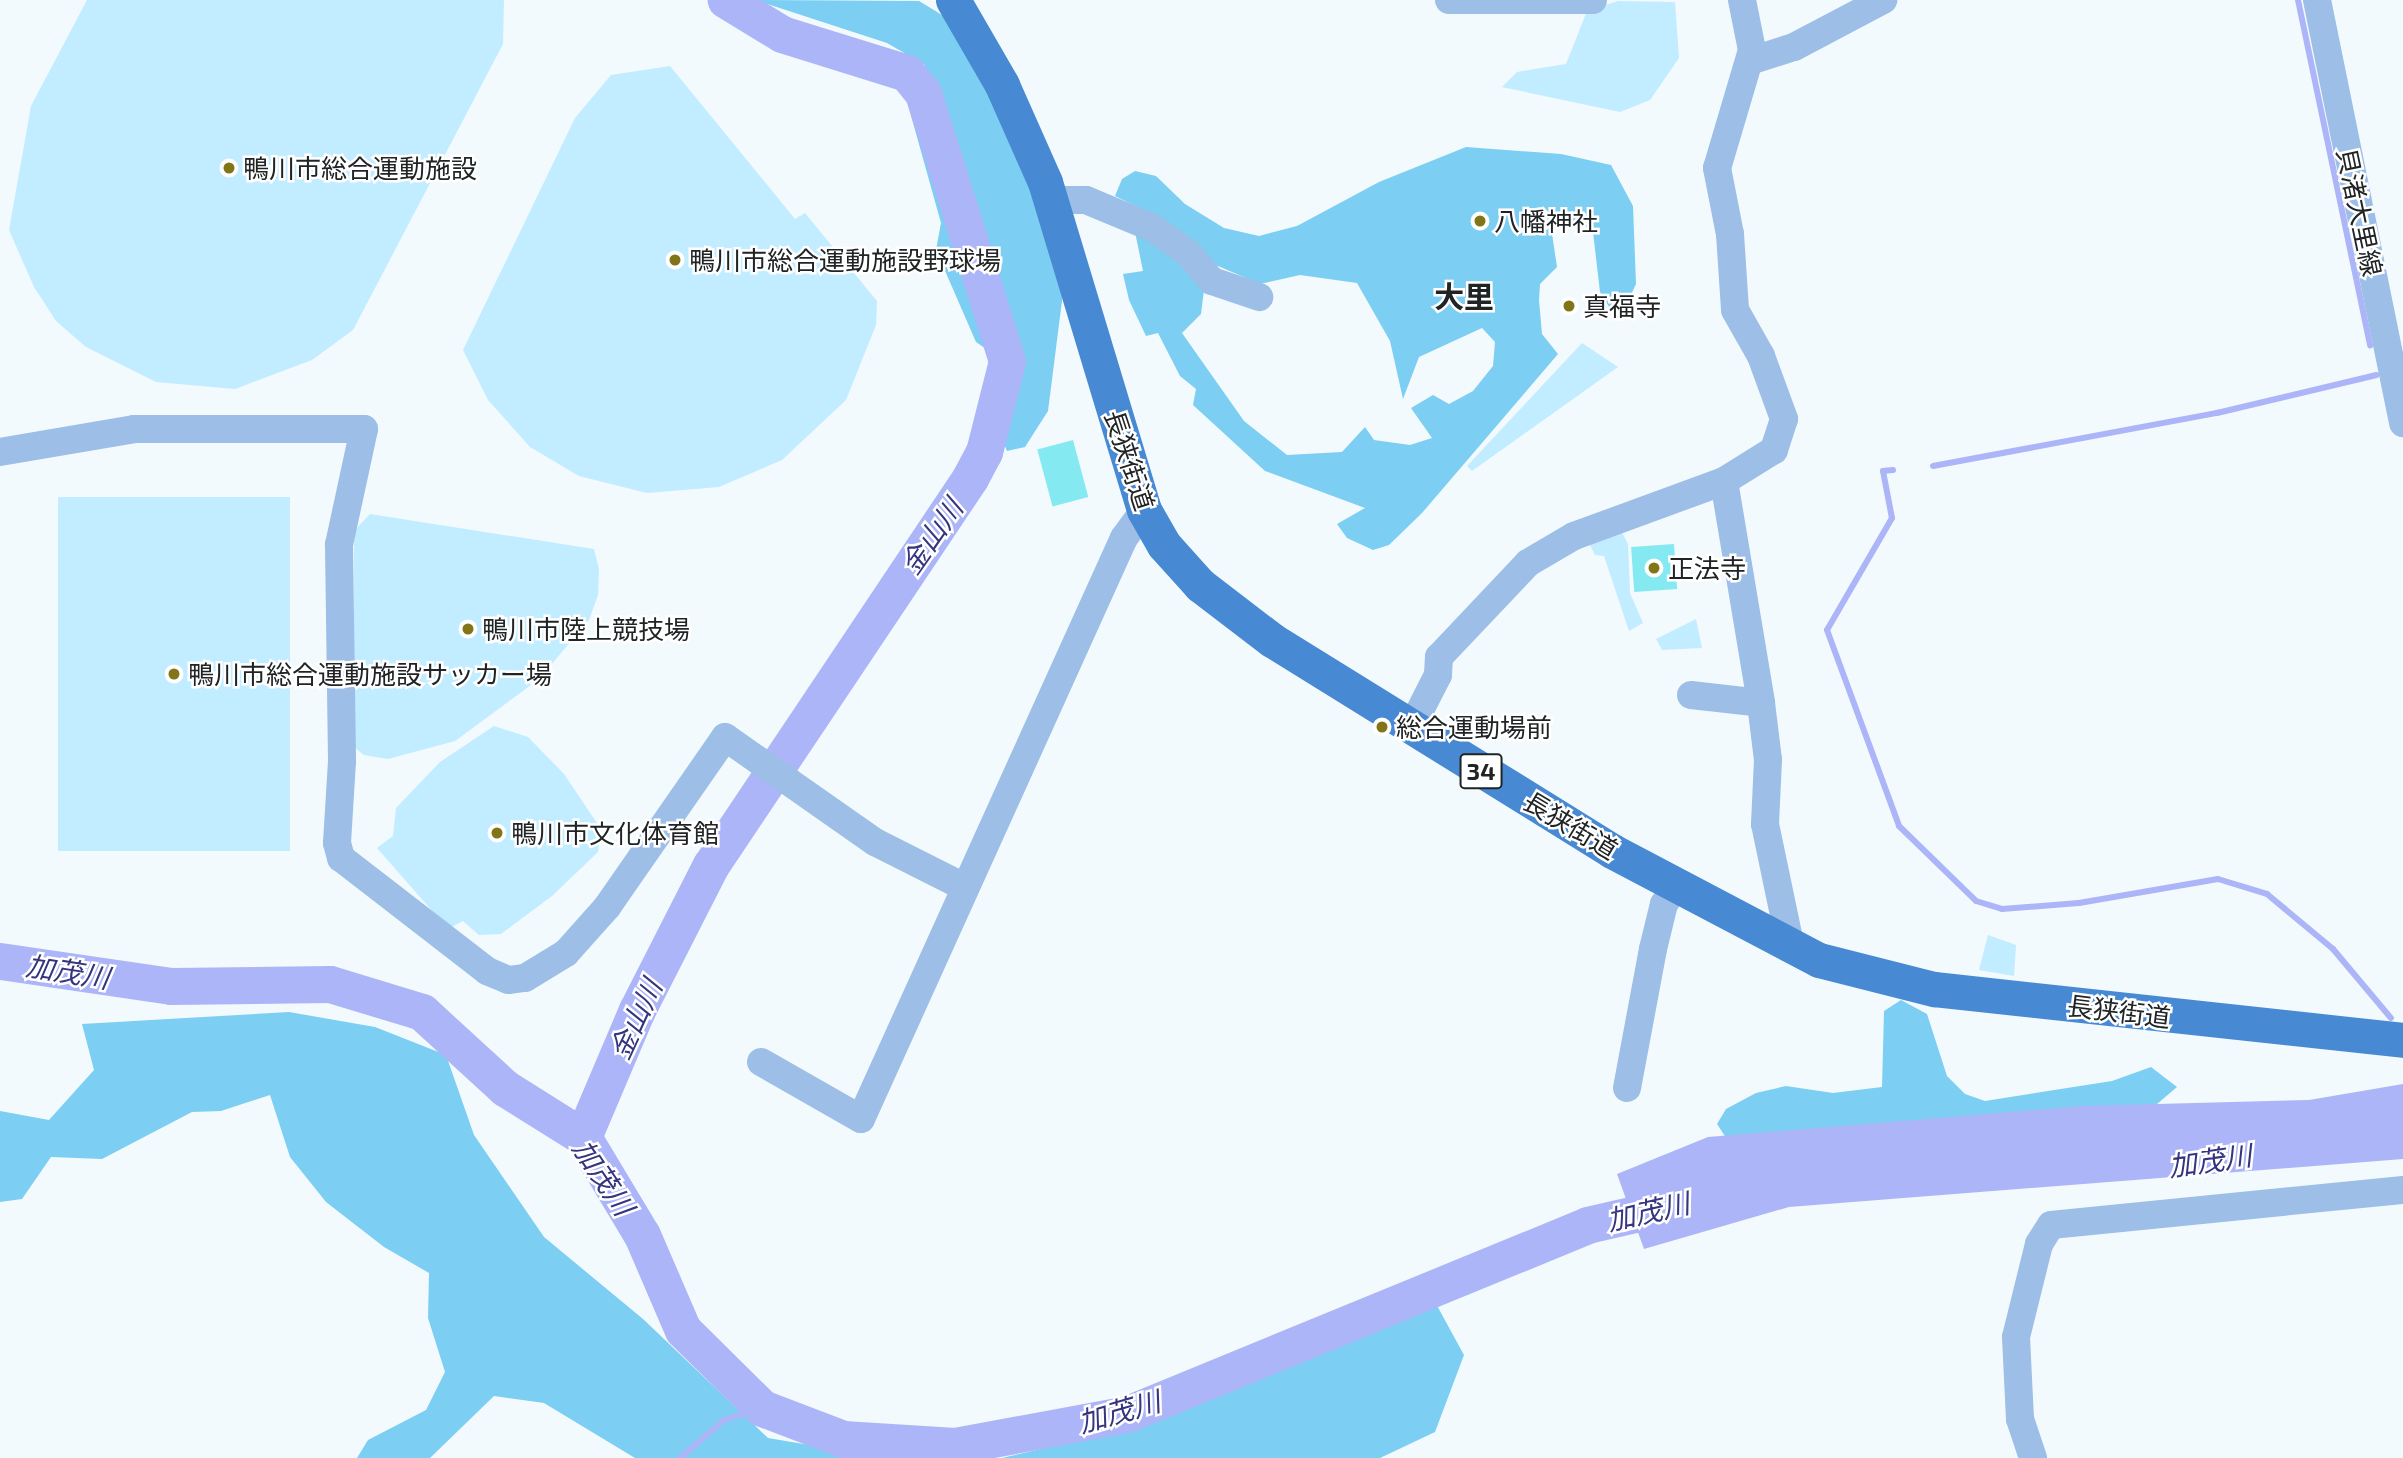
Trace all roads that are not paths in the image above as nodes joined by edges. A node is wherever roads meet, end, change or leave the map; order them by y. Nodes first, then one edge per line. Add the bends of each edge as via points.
1 (953, 0) edge
2 (1449, 0) edge
3 (1593, 0) edge
4 (1742, 0) edge
5 (1883, 0) edge
6 (2317, 0) edge
7 (1750, 61) junction
8 (1051, 200) junction
9 (1259, 297) dead end
10 (2403, 424) edge
11 (0, 452) edge
12 (1724, 481) junction
13 (1144, 510) junction
14 (1691, 695) dead end
15 (1761, 703) junction
16 (1411, 728) junction
17 (1676, 886) junction
18 (964, 887) junction
19 (1791, 948) junction
20 (2403, 1040) edge
21 (761, 1062) dead end
22 (1628, 1088) dead end
23 (2403, 1190) edge
24 (2033, 1458) edge

1 - 8 main road, 長狭街道 / 34 via 1008,97
2 - 3 street
4 - 7 street
5 - 7 street via 1794,47
6 - 10 street, 貝渚大里線
7 - 12 street via 1717,168 1730,234 1735,310 1761,356 1784,419 1774,450
8 - 9 street via 1086,200 1153,228 1189,254 1212,281
8 - 13 main road, 長狭街道 / 34
11 - 18 street via 134,429 364,429 339,545 341,858 488,971 508,979 525,978 566,953 607,907 725,737 875,842
12 - 15 street
12 - 16 street via 1574,536 1528,563 1440,657 1438,675
13 - 16 main road, 長狭街道 / 34 via 1174,558 1214,597 1272,640
13 - 18 street via 1124,538
14 - 15 street
15 - 19 street via 1768,760 1765,824
16 - 17 main road, 長狭街道 / 34
17 - 19 main road, 長狭街道 / 34
17 - 22 street via 1661,915
18 - 21 street via 861,1119
19 - 20 main road, 長狭街道 / 34 via 1848,970 1934,989
23 - 24 street via 2051,1225 2039,1244 2016,1337 2020,1419

